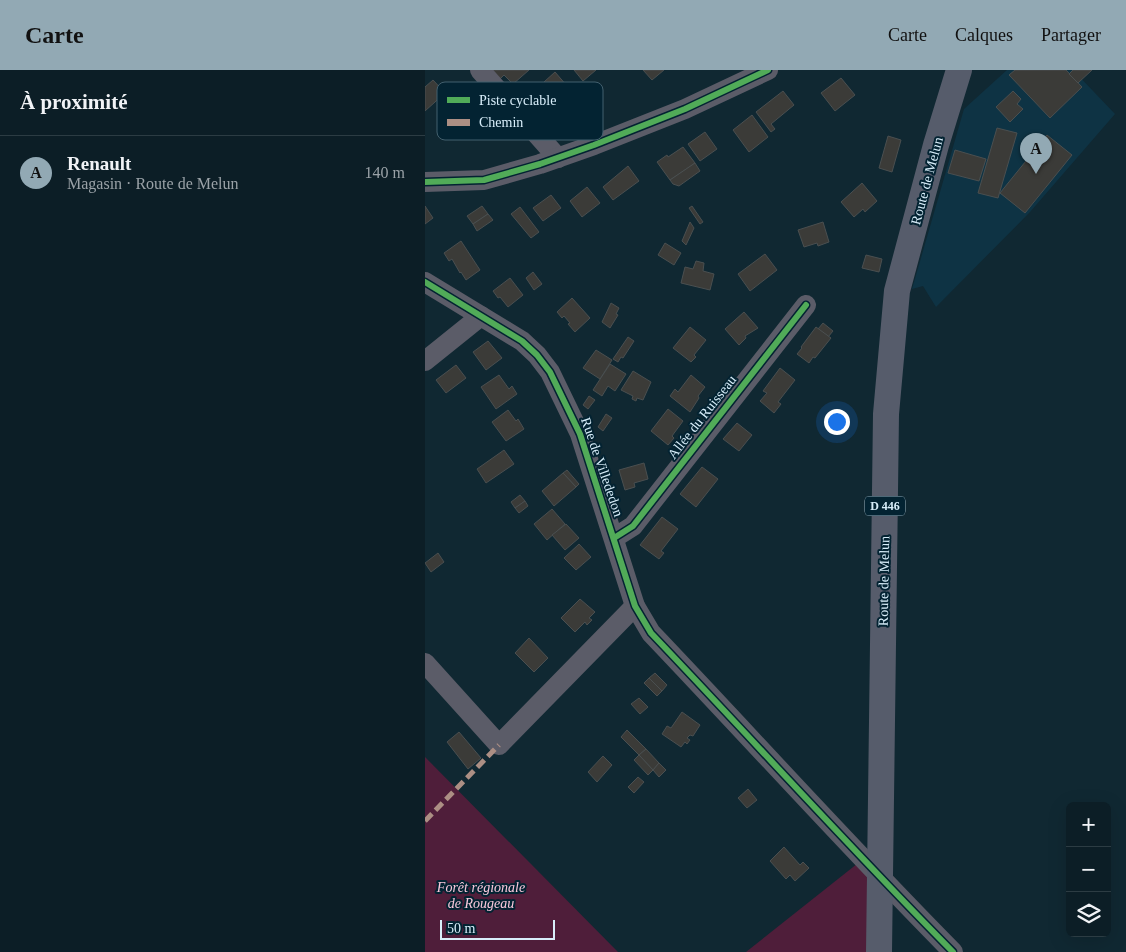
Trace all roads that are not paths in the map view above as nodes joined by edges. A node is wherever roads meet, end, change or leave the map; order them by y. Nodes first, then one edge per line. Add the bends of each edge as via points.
1 (480, 70) edge
2 (768, 70) edge
3 (959, 70) edge
4 (491, 82) edge
5 (542, 140) edge
6 (558, 158) junction
7 (425, 182) edge
8 (425, 282) edge
9 (806, 305) dead end
10 (481, 316) junction
11 (425, 361) edge
12 (614, 538) junction
13 (635, 606) junction
14 (425, 663) edge
15 (880, 878) junction
16 (879, 952) edge
17 (953, 952) edge

1 - 4 street
2 - 6 street via 685,109
3 - 15 main road, Route de Melun / D 446 via 897,292 886,414
5 - 6 street
6 - 7 street via 484,180
8 - 10 street, Rue de Villededon
9 - 12 street, Allée du Ruisseau via 633,526
10 - 11 street
10 - 12 street, Rue de Villededon via 522,341 550,372 580,434
12 - 13 street, Rue de Villededon
13 - 14 street via 499,745
13 - 15 street, Rue de Villededon via 651,632
15 - 16 main road, Route de Melun / D 446
15 - 17 street, Rue de Villededon

